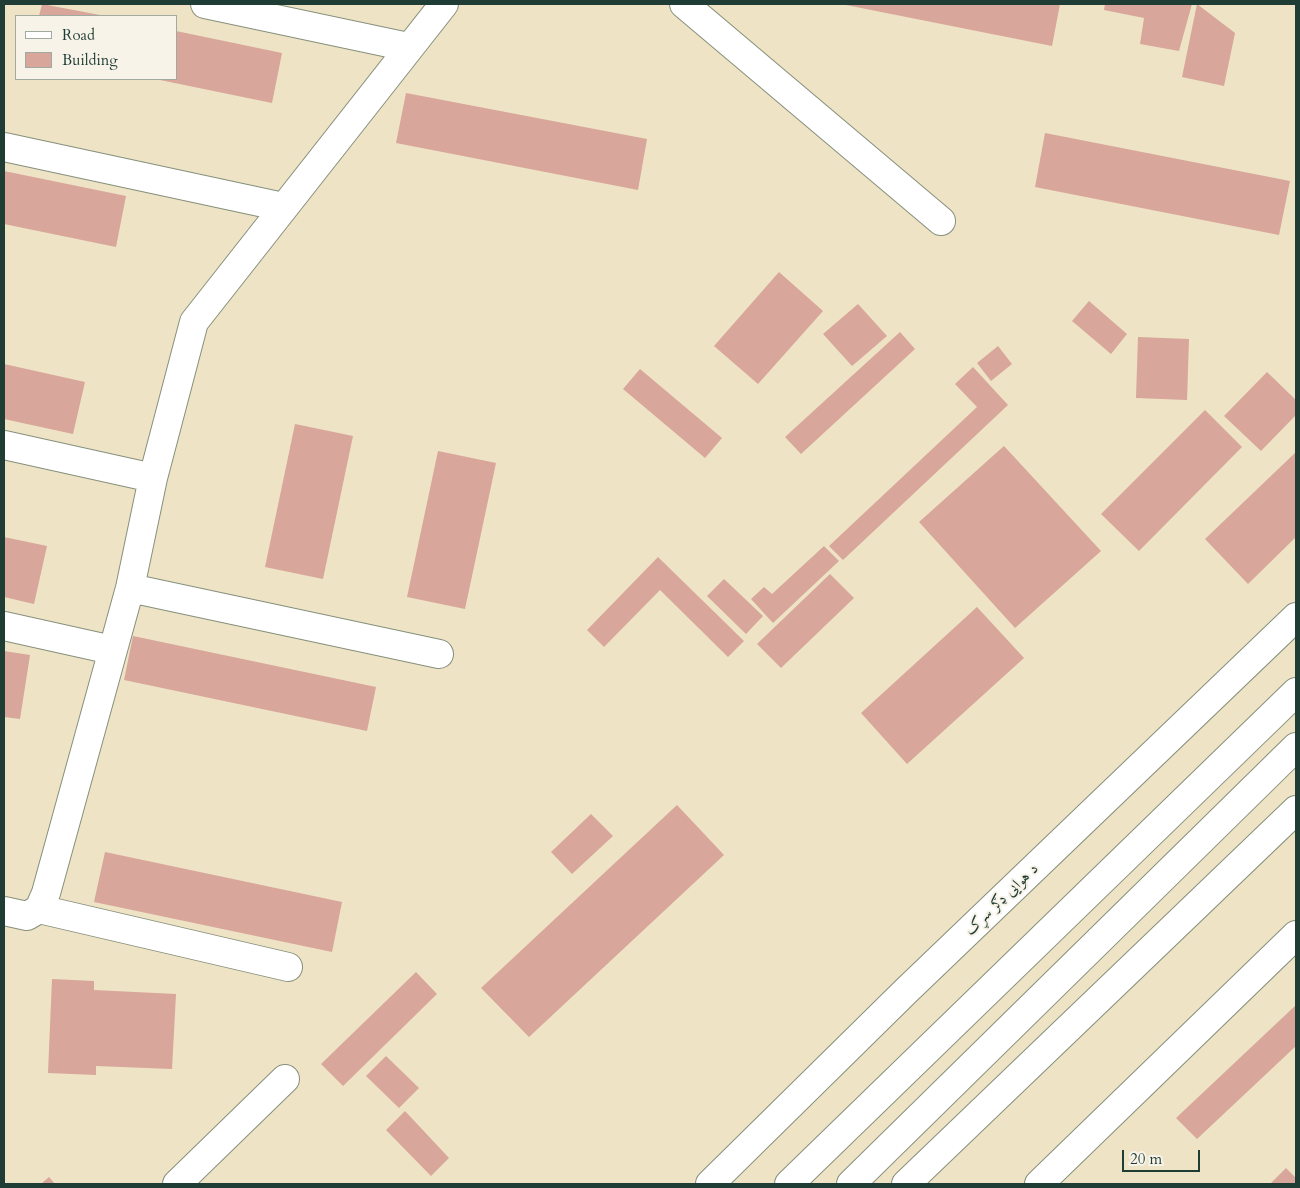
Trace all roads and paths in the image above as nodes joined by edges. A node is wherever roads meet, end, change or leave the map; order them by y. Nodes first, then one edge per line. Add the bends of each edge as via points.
1 (205, 4) edge
2 (444, 4) edge
3 (684, 4) edge
4 (408, 47) junction
5 (4, 147) edge
6 (283, 206) junction
7 (941, 221) dead end
8 (4, 445) edge
9 (153, 478) junction
10 (130, 588) junction
11 (1296, 617) edge
12 (4, 626) edge
13 (112, 650) junction
14 (439, 654) dead end
15 (1296, 692) edge
16 (1296, 747) edge
17 (1296, 810) edge
18 (39, 909) junction
19 (4, 911) edge
20 (1296, 935) edge
21 (288, 967) dead end
22 (285, 1079) dead end
23 (177, 1184) edge
24 (710, 1184) edge
25 (789, 1184) edge
26 (850, 1184) edge
27 (906, 1184) edge
28 (1038, 1184) edge

1 - 4 street
2 - 4 street
3 - 7 street
4 - 6 street
5 - 6 street
6 - 9 street via 194,322
8 - 9 street
9 - 10 street
10 - 13 street
10 - 14 street
11 - 24 street, د هوایی ډګر سړک
12 - 13 street
13 - 18 street
15 - 25 street
16 - 26 street
17 - 27 street
18 - 19 street via 27,916
18 - 21 street
20 - 28 street
22 - 23 street

